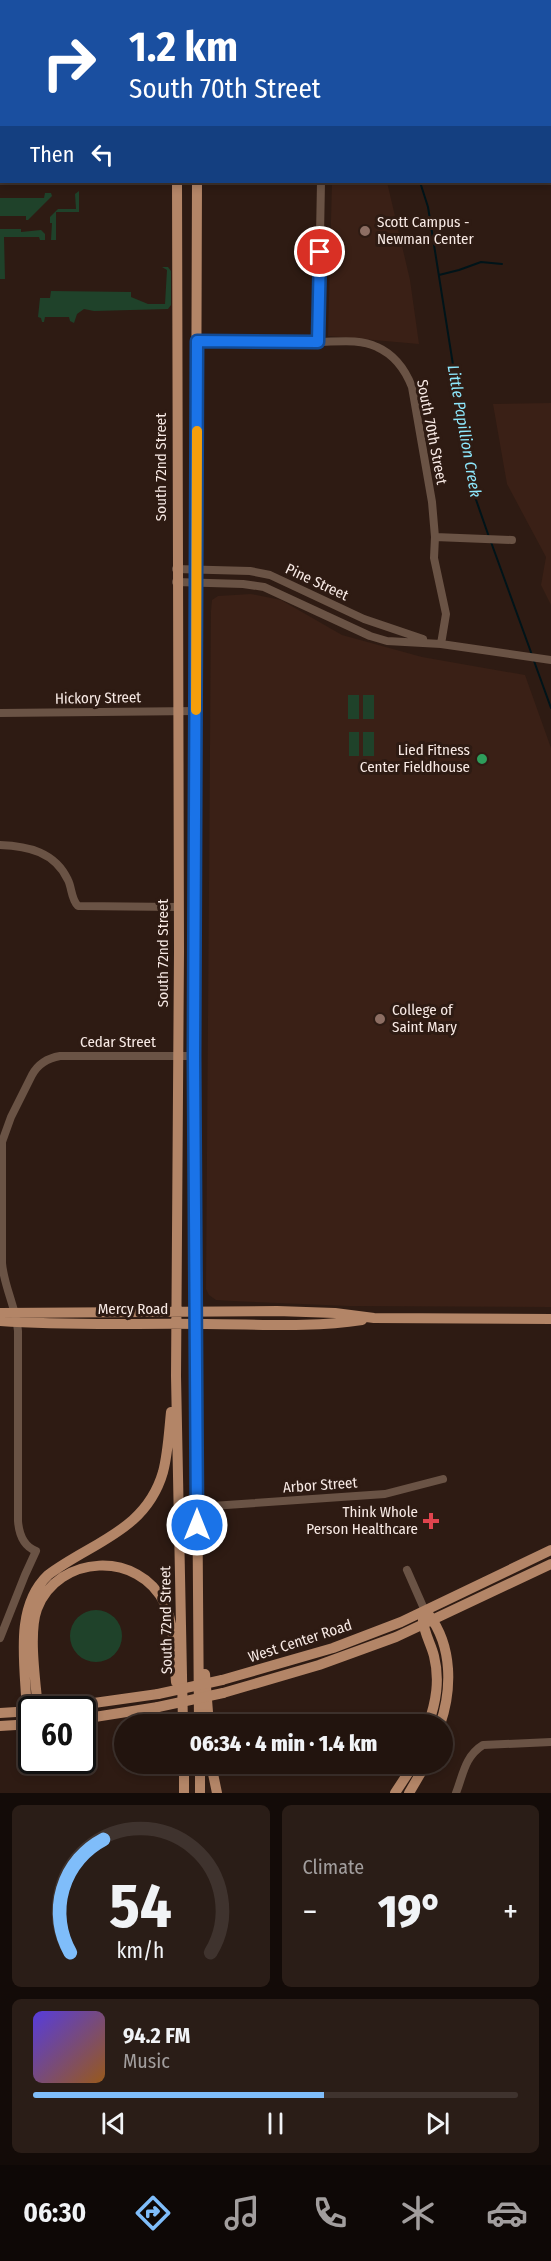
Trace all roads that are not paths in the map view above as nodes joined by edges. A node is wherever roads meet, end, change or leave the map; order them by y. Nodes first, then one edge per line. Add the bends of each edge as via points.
1 (177, 183) edge
2 (197, 183) edge
3 (321, 183) edge
4 (197, 341) junction
5 (318, 342) junction
6 (435, 537) junction
7 (512, 540) dead end
8 (176, 569) junction
9 (197, 571) junction
10 (177, 582) junction
11 (197, 583) junction
12 (441, 644) junction
13 (551, 660) edge
14 (177, 711) junction
15 (196, 711) junction
16 (0, 713) edge
17 (0, 845) edge
18 (178, 907) junction
19 (178, 1055) junction
20 (194, 1056) junction
21 (1, 1225) edge
22 (177, 1311) junction
23 (196, 1312) junction
24 (0, 1313) edge
25 (17, 1317) junction
26 (374, 1318) junction
27 (551, 1319) edge
28 (0, 1321) edge
29 (177, 1324) junction
30 (196, 1324) junction
31 (177, 1376) junction
32 (443, 1479) dead end
33 (197, 1507) junction
34 (551, 1550) edge
35 (197, 1559) junction
36 (551, 1564) edge
37 (407, 1570) dead end
38 (425, 1611) junction
39 (428, 1623) junction
40 (0, 1638) edge
41 (31, 1696) edge
42 (32, 1696) edge
43 (96, 1703) edge
44 (18, 1712) edge
45 (0, 1713) edge
46 (180, 1714) edge
47 (181, 1714) edge
48 (199, 1714) edge
49 (208, 1714) edge
50 (432, 1714) edge
51 (443, 1714) edge
52 (96, 1717) edge
53 (18, 1725) edge
54 (0, 1726) edge
55 (551, 1742) edge
56 (183, 1774) edge
57 (200, 1774) edge
58 (213, 1774) edge
59 (407, 1774) edge
60 (420, 1774) edge
61 (184, 1789) edge
62 (200, 1793) edge
63 (217, 1793) edge
64 (395, 1793) edge
65 (410, 1793) edge
66 (456, 1793) edge

1 - 8 main road, South 72nd Street
2 - 4 main road, South 72nd Street
3 - 5 street
4 - 5 street, South 70th Street
4 - 9 main road, South 72nd Street
5 - 6 street, South 70th Street via 375,345 407,373
6 - 7 street
6 - 12 street, South 70th Street via 434,558 446,614
8 - 9 street, Pine Street
8 - 10 main road, South 72nd Street
9 - 11 main road, South 72nd Street
9 - 12 street, Pine Street via 270,575 364,619
10 - 11 street, Pine Street
10 - 14 main road, South 72nd Street
11 - 12 street, Pine Street via 264,587 370,636 387,641
11 - 15 main road, South 72nd Street
12 - 13 street, Pine Street
14 - 15 street, Hickory Street
14 - 16 street, Hickory Street
14 - 18 main road, South 72nd Street
15 - 20 main road, South 72nd Street
17 - 18 street via 31,848 48,856 65,874 78,906
18 - 19 main road, South 72nd Street
19 - 20 street, Cedar Street
19 - 21 street, Cedar Street via 60,1056 44,1062 32,1075 3,1136
19 - 22 main road, South 72nd Street
20 - 23 main road, South 72nd Street
21 - 25 street via 3,1274
22 - 23 main road, Mercy Road
22 - 25 main road, Mercy Road
22 - 29 main road, South 72nd Street
23 - 26 main road, Mercy Road via 306,1312
23 - 30 main road, South 72nd Street
24 - 25 main road, Mercy Road
25 - 28 main road, Mercy Road
25 - 29 main road, Mercy Road via 48,1324
25 - 40 street via 18,1521 22,1539 36,1551
26 - 27 main road, Mercy Road
26 - 30 main road, Mercy Road via 328,1323
29 - 30 main road, Mercy Road
29 - 31 main road, South 72nd Street
30 - 33 main road, South 72nd Street
31 - 41 main road via 165,1464 152,1498 128,1526 48,1575 30,1599 24,1628
31 - 47 main road, South 72nd Street
32 - 33 street, Arbor Street via 385,1494
33 - 35 main road, South 72nd Street
34 - 38 main road, West Center Road
35 - 48 main road, South 72nd Street
35 - 49 main road
36 - 39 main road, West Center Road
37 - 38 street
38 - 39 main road
38 - 43 main road, West Center Road, bridge via 333,1648 222,1680
39 - 50 main road via 437,1676
39 - 51 main road via 445,1651 449,1676
39 - 52 main road, West Center Road, bridge via 332,1661 223,1693
42 - 46 main road via 33,1631 41,1600 70,1572 111,1565 147,1581 164,1603 173,1641
44 - 45 main road
53 - 54 main road
55 - 66 street via 493,1743 477,1749 466,1763
56 - 61 main road
57 - 62 main road
58 - 63 main road
59 - 64 main road
60 - 65 main road

